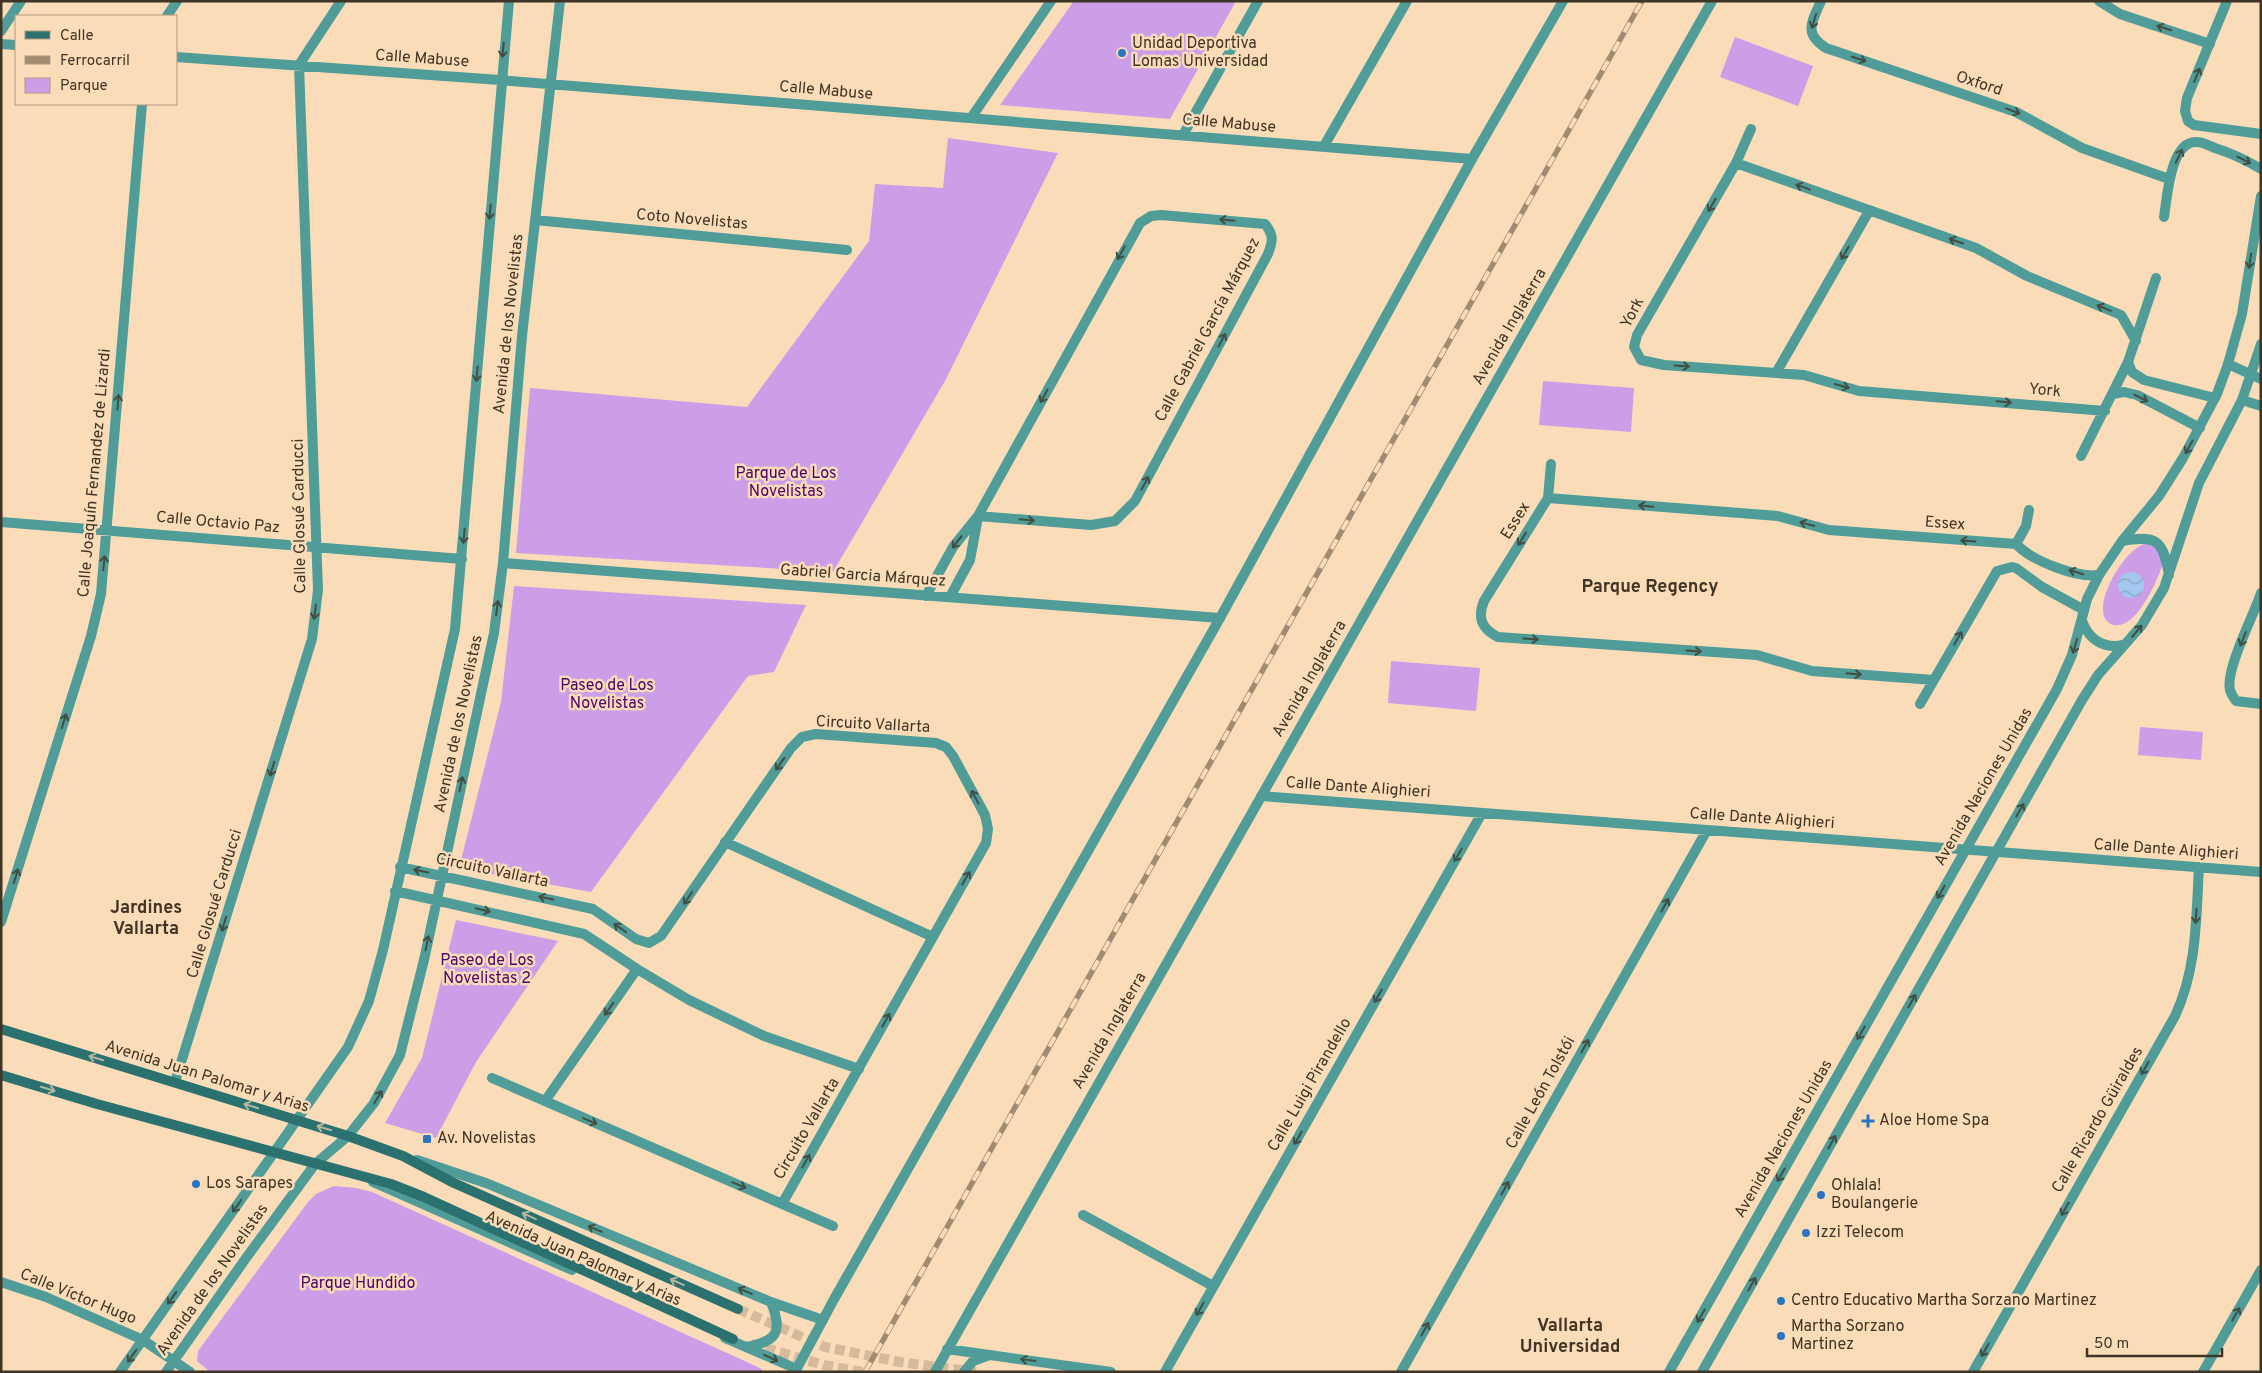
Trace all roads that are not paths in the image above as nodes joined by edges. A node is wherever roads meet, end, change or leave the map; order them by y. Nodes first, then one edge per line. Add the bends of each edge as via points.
1 (21, 1) edge
2 (177, 1) edge
3 (341, 1) edge
4 (508, 1) edge
5 (560, 1) edge
6 (1051, 1) edge
7 (1258, 1) edge
8 (1407, 1) edge
9 (1563, 1) edge
10 (1712, 1) edge
11 (1822, 1) edge
12 (2099, 1) edge
13 (2227, 1) edge
14 (168, 15) edge
15 (1, 31) edge
16 (1, 44) edge
17 (2210, 44) junction
18 (15, 45) edge
19 (178, 57) edge
20 (299, 66) junction
21 (500, 80) junction
22 (550, 84) junction
23 (142, 105) edge
24 (970, 118) junction
25 (1751, 129) dead end
26 (2261, 134) edge
27 (1183, 135) junction
28 (1324, 146) junction
29 (1472, 158) junction
30 (1736, 163) junction
31 (2261, 169) edge
32 (2170, 179) junction
33 (2261, 196) edge
34 (1870, 211) junction
35 (2164, 217) dead end
36 (535, 220) junction
37 (847, 250) dead end
38 (2156, 278) dead end
39 (2136, 341) junction
40 (2261, 344) edge
41 (2128, 362) junction
42 (2228, 364) junction
43 (1776, 373) junction
44 (2256, 377) edge
45 (2113, 394) junction
46 (2215, 398) junction
47 (2242, 400) junction
48 (2261, 406) edge
49 (2105, 411) junction
50 (2200, 428) junction
51 (2081, 456) dead end
52 (1551, 464) dead end
53 (1548, 498) junction
54 (2028, 510) dead end
55 (978, 516) junction
56 (1, 522) edge
57 (108, 529) junction
58 (2122, 541) junction
59 (2016, 544) junction
60 (317, 546) junction
61 (462, 559) junction
62 (503, 563) junction
63 (2099, 574) junction
64 (2169, 576) junction
65 (2261, 593) edge
66 (926, 596) junction
67 (950, 597) junction
68 (2083, 616) junction
69 (1220, 618) junction
70 (2123, 646) junction
71 (1934, 680) junction
72 (1920, 704) dead end
73 (2261, 704) edge
74 (1261, 796) junction
75 (1482, 813) junction
76 (1707, 830) junction
77 (725, 842) junction
78 (1965, 850) junction
79 (1996, 852) junction
80 (400, 867) junction
81 (2200, 867) junction
82 (2261, 872) edge
83 (441, 875) junction
84 (395, 891) junction
85 (436, 899) junction
86 (1, 922) edge
87 (933, 937) junction
88 (637, 969) junction
89 (1, 1029) edge
90 (859, 1069) junction
91 (1, 1075) edge
92 (492, 1078) dead end
93 (175, 1082) junction
94 (545, 1101) junction
95 (298, 1120) junction
96 (348, 1136) junction
97 (275, 1151) junction
98 (403, 1156) junction
99 (315, 1164) junction
100 (358, 1176) junction
101 (782, 1204) junction
102 (1084, 1215) dead end
103 (833, 1226) dead end
104 (2261, 1270) edge
105 (1, 1282) edge
106 (1213, 1286) junction
107 (771, 1302) junction
108 (738, 1309) tunnel mouth
109 (823, 1320) junction
110 (733, 1339) dead end
111 (143, 1340) junction
112 (746, 1347) junction
113 (947, 1348) junction
114 (990, 1355) junction
115 (174, 1361) junction
116 (796, 1370) edge
117 (120, 1372) edge
118 (166, 1372) edge
119 (190, 1372) edge
120 (935, 1372) edge
121 (964, 1372) edge
122 (1111, 1372) edge
123 (1165, 1372) edge
124 (1401, 1372) edge
125 (1669, 1372) edge
126 (1702, 1372) edge
127 (1973, 1372) edge
128 (2203, 1372) edge

1 - 15 street
2 - 14 street
3 - 20 street
4 -> 21 street, Avenida de los Novelistas
5 - 22 street, Avenida de los Novelistas
6 - 24 street
7 - 27 street
8 - 28 street
9 - 29 street
10 - 74 street, Avenida Inglaterra
11 -> 32 street, Oxford via 1811,32 1814,41 1826,48 2016,112 2082,148
17 -> 12 street via 2120,14
13 - 17 street
16 - 18 street
26 -> 17 street via 2202,127 2188,122 2185,111 2187,98
19 - 20 street, Calle Mabuse
20 - 21 street, Calle Mabuse
20 - 60 street, Calle Glosué Carducci
21 - 22 street, Calle Mabuse
21 -> 61 street, Avenida de los Novelistas
22 - 24 street, Calle Mabuse
22 - 36 street, Avenida de los Novelistas
57 -> 23 street, Calle Joaquín Fernandez de Lizardi
24 - 27 street, Calle Mabuse
25 - 30 street, York
27 - 28 street, Calle Mabuse
28 - 29 street, Calle Mabuse
29 - 69 street
34 -> 30 street
30 -> 43 street, York via 1637,335 1634,347 1640,360 1652,364
32 -> 31 street via 2180,151 2196,142 2227,152
32 - 35 street
33 -> 42 street, Avenida Naciones Unidas via 2242,314
39 -> 34 street via 2121,315 2026,276 1976,248
34 -> 43 street
36 - 37 street, Coto Novelistas
36 - 62 street, Avenida de los Novelistas
38 - 39 street
39 - 41 street
40 - 44 street
41 - 45 street
41 - 46 street via 2132,372 2144,380
42 - 44 street
42 - 46 street, Avenida Naciones Unidas
43 -> 49 street, York via 1804,375 1859,391
44 - 47 street
45 - 49 street
45 -> 50 street via 2137,395
46 - 50 street, Avenida Naciones Unidas
47 - 48 street
47 - 64 street via 2199,483
49 - 51 street
50 -> 58 street, Avenida Naciones Unidas via 2159,496
52 - 53 street
59 -> 53 street, Essex via 1829,530 1778,516
53 -> 71 street, Essex via 1480,610 1480,620 1485,629 1498,637 1757,655 1812,671
54 - 59 street via 2026,526
55 -> 55 street, Calle Gabriel García Márquez via 1091,525 1115,521 1135,501 1268,254 1273,242 1272,232 1265,224 1162,215 1151,216 1140,223
55 -> 66 street, Calle Gabriel García Márquez via 953,547
55 - 67 street, Calle Gabriel García Márquez via 970,560
56 - 57 street, Calle Octavio Paz
57 - 60 street, Calle Octavio Paz
86 -> 57 street, Calle Joaquín Fernandez de Lizardi via 90,636 101,594
58 - 63 street, Avenida Naciones Unidas
58 - 64 street via 2153,539 2161,545
63 -> 59 street via 2089,576 2053,565 2027,555
60 - 61 street, Calle Octavio Paz
60 -> 93 street, Calle Glosué Carducci via 318,590 312,639
61 - 80 street, Avenida de los Novelistas via 454,630
62 - 66 street, Gabriel Garcia Márquez
83 -> 62 street, Avenida de los Novelistas via 494,633
63 - 68 street, Avenida Naciones Unidas
70 -> 64 street via 2142,625
65 -> 73 street via 2230,681 2236,701
66 - 67 street, Gabriel Garcia Márquez
67 - 69 street, Gabriel Garcia Márquez
68 - 70 street via 2095,641 2104,646
71 -> 68 street via 1997,570 2016,568
68 -> 78 street, Avenida Naciones Unidas via 2072,656 2057,689
69 - 109 street
79 -> 70 street via 2082,700
71 - 72 street
74 - 75 street, Calle Dante Alighieri
74 - 113 street, Avenida Inglaterra
75 - 76 street, Calle Dante Alighieri
75 -> 106 street, Calle Luigi Pirandello
76 - 78 street, Calle Dante Alighieri
124 -> 76 street, Calle León Tolstói
77 -> 83 street, Circuito Vallarta via 661,936 649,943 636,939 593,909
77 - 87 street
87 -> 77 street, Circuito Vallarta via 986,843 988,828 985,815 946,747 936,743 816,734 802,738 791,748
78 - 79 street, Calle Dante Alighieri
78 -> 125 street, Avenida Naciones Unidas
79 - 81 street, Calle Dante Alighieri
126 -> 79 street
83 -> 80 street, Circuito Vallarta
80 - 84 street, Avenida de los Novelistas
81 - 82 street, Calle Dante Alighieri
81 -> 127 street, Calle Ricardo Güiraldes via 2194,953 2184,996
83 - 85 street, Avenida de los Novelistas
84 - 85 street, Circuito Vallarta
84 - 95 street, Avenida de los Novelistas via 384,950 369,1001 348,1047
85 -> 88 street, Circuito Vallarta via 584,934
96 -> 85 street, Avenida de los Novelistas via 374,1103 400,1056
90 -> 87 street, Circuito Vallarta
88 - 90 street, Circuito Vallarta via 689,1000 764,1036
88 -> 94 street
93 -> 89 main road, Avenida Juan Palomar y Arias
101 -> 90 street, Circuito Vallarta
91 -> 97 main road, Avenida Juan Palomar y Arias
92 - 94 street, Circuito Vallarta
95 -> 93 main road, Avenida Juan Palomar y Arias
94 -> 101 street, Circuito Vallarta
96 -> 95 main road, Avenida Juan Palomar y Arias
95 - 97 street, Avenida de los Novelistas
96 - 98 main road, Avenida Juan Palomar y Arias
96 - 99 street, Avenida de los Novelistas
97 - 99 main road, Avenida Juan Palomar y Arias
97 -> 111 street, Avenida de los Novelistas
107 -> 98 street, Avenida Juan Palomar y Arias via 486,1183
108 -> 98 main road, Avenida Juan Palomar y Arias via 463,1187
99 - 100 main road, Avenida Juan Palomar y Arias
99 - 115 street, Avenida de los Novelistas
100 - 110 main road, Avenida Juan Palomar y Arias via 424,1197
100 - 112 street, Avenida Juan Palomar y Arias
101 - 103 street, Circuito Vallarta
102 - 106 street
128 -> 104 street
105 - 111 street, Calle Víctor Hugo via 46,1297
106 -> 123 street, Calle Luigi Pirandello
107 - 109 street, Avenida Juan Palomar y Arias
107 - 112 street via 777,1318 773,1337 766,1343
109 - 116 street
111 - 115 street, Calle Víctor Hugo
111 -> 117 street, Avenida de los Novelistas
112 -> 116 street, Avenida Juan Palomar y Arias
113 - 114 street
113 - 120 street, Avenida Inglaterra
114 - 121 street via 974,1360
122 -> 114 street
115 - 118 street, Avenida de los Novelistas
115 - 119 street, Calle Víctor Hugo

